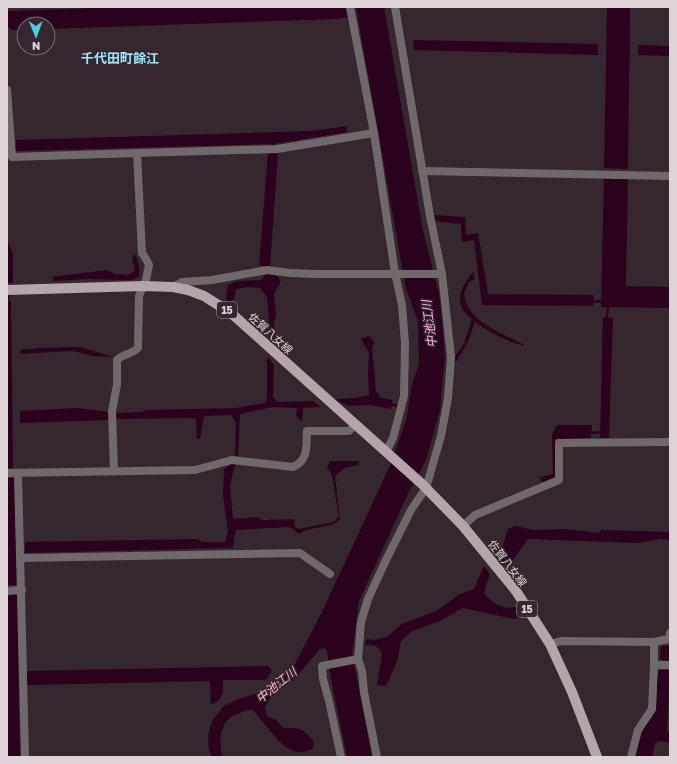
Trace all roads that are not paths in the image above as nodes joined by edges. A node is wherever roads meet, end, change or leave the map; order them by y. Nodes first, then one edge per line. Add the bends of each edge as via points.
1 (350, 7) edge
2 (395, 7) edge
3 (7, 90) edge
4 (374, 133) junction
5 (137, 153) junction
6 (422, 171) junction
7 (670, 176) edge
8 (395, 273) junction
9 (441, 274) junction
10 (143, 286) junction
11 (173, 287) junction
12 (11, 290) edge
13 (356, 424) junction
14 (670, 442) edge
15 (388, 453) junction
16 (114, 471) junction
17 (7, 473) edge
18 (18, 473) junction
19 (424, 486) junction
20 (463, 526) junction
21 (21, 558) junction
22 (330, 574) dead end
23 (22, 590) junction
24 (7, 591) edge
25 (670, 633) edge
26 (654, 642) junction
27 (550, 644) junction
28 (358, 660) junction
29 (663, 665) edge
30 (25, 757) edge
31 (341, 757) edge
32 (377, 757) edge
33 (597, 757) edge
34 (631, 757) edge

1 - 4 street
2 - 6 street
3 - 5 street via 12,157
4 - 5 street via 277,149
4 - 8 street
5 - 10 street via 142,253 149,265
6 - 7 street
6 - 9 street
8 - 9 street
8 - 11 street via 316,274 269,270 212,280 182,282
8 - 15 street via 402,305 405,344 404,396
9 - 19 street via 451,357 448,398 441,436
10 - 11 main road, 佐賀八女線 / 15
10 - 12 main road, 佐賀八女線 / 15
10 - 16 street via 139,296 138,348 117,360 117,385 112,411
11 - 13 main road, 佐賀八女線 / 15 via 204,296 231,313
13 - 15 main road, 佐賀八女線 / 15
13 - 16 street via 349,431 308,431 305,456 300,464 293,467 236,460 195,470
14 - 20 street via 559,443 560,480 475,515
15 - 19 main road, 15
16 - 18 street
17 - 18 street
18 - 21 street
19 - 20 main road, 佐賀八女線 / 15
19 - 28 street via 368,599 361,622
20 - 27 main road, 佐賀八女線 / 15 via 516,591
21 - 22 street via 300,553
21 - 23 street
23 - 24 street
23 - 30 street
25 - 26 street via 669,639
26 - 27 street via 561,641
26 - 29 street
27 - 33 main road, 佐賀八女線 / 15
28 - 31 street via 322,666 322,679
28 - 32 street
29 - 34 street via 652,709 638,730

